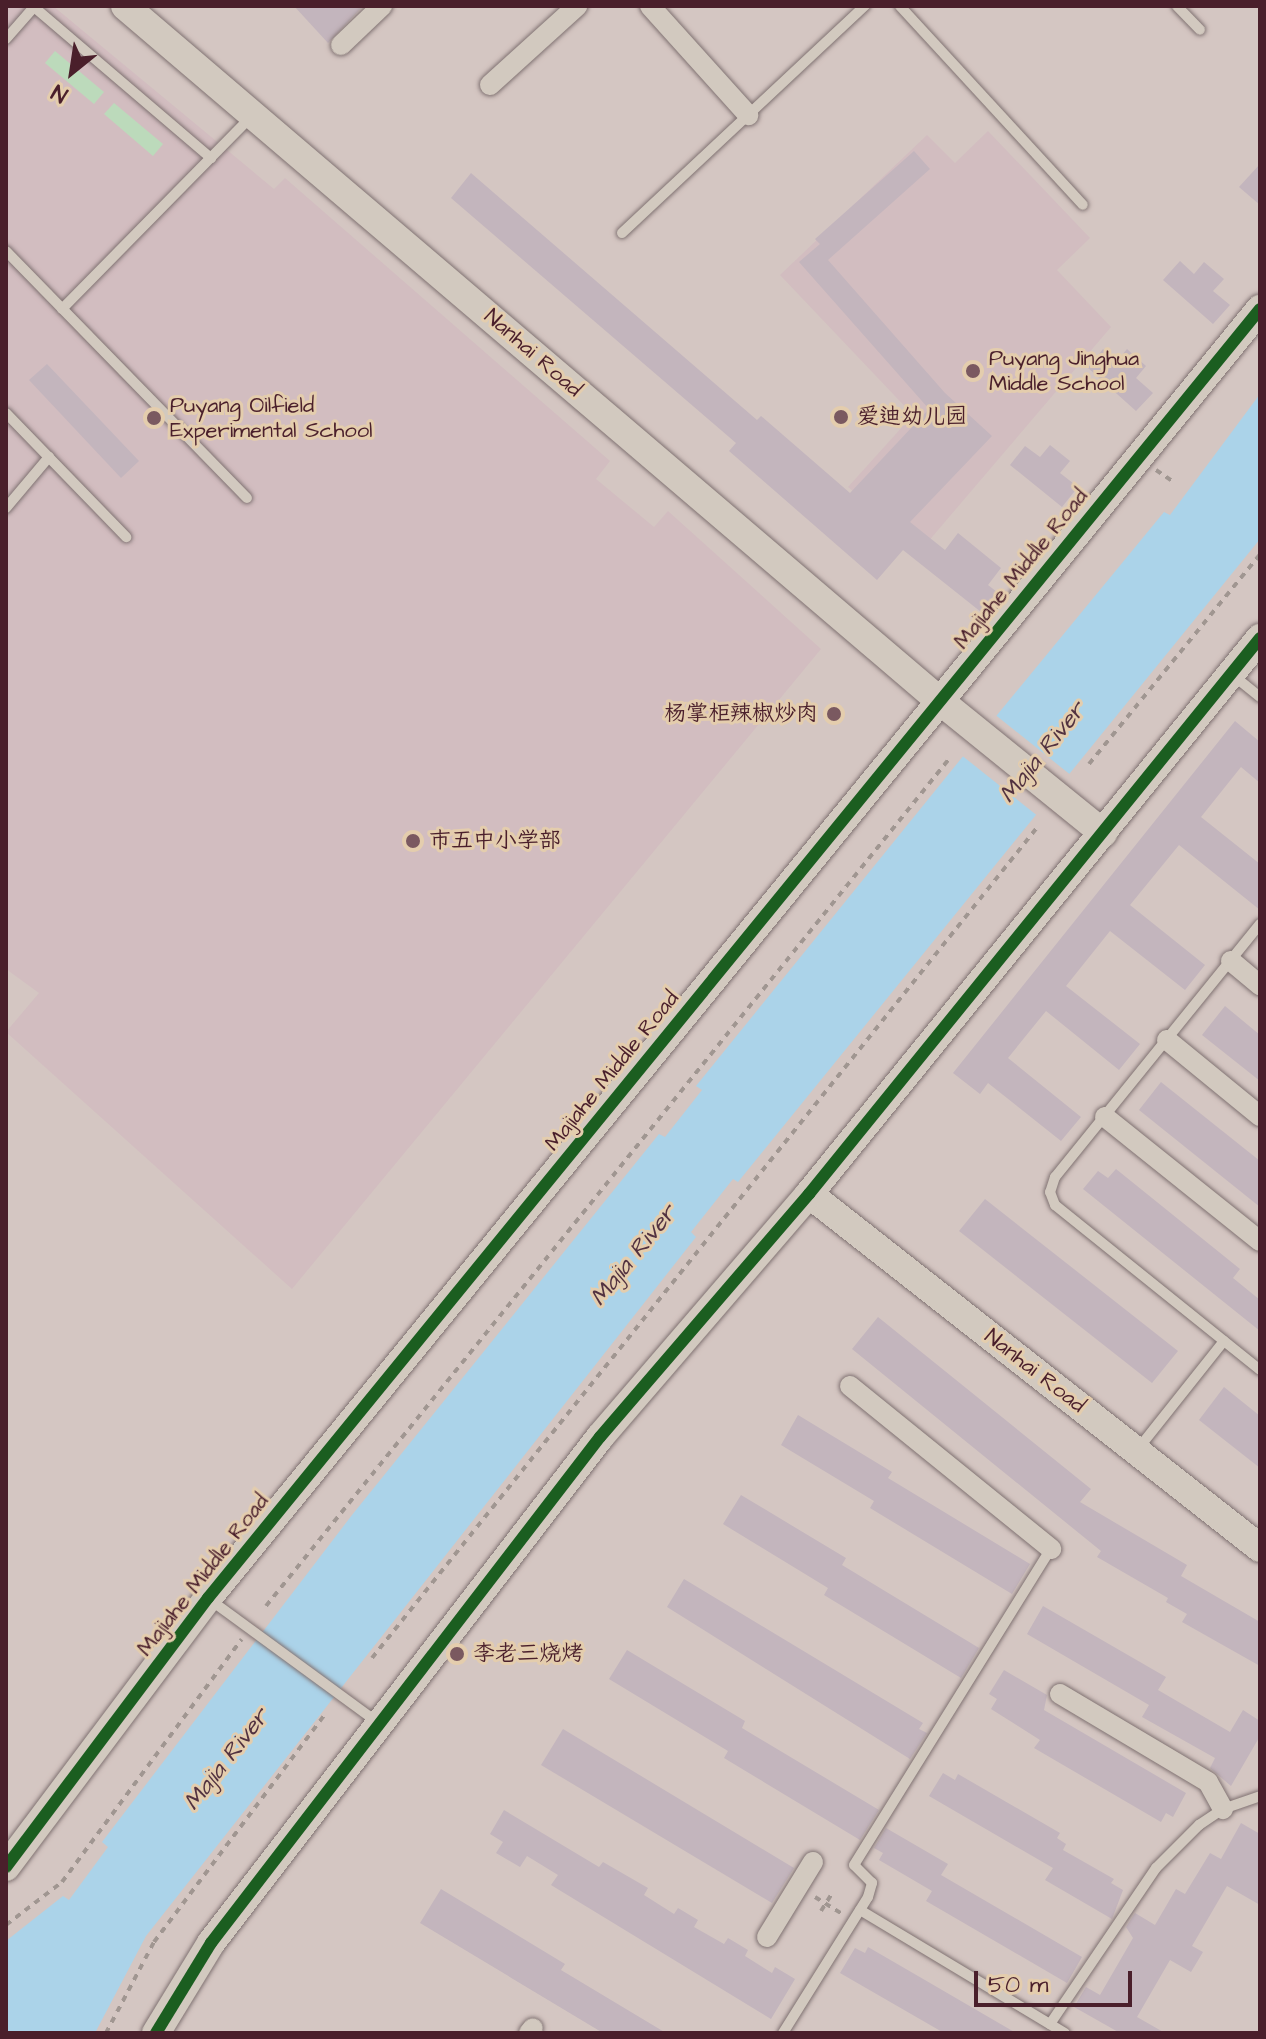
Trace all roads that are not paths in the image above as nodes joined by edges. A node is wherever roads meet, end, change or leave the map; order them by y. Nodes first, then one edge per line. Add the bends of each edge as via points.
1 (125, 6) edge
2 (382, 6) edge
3 (577, 6) edge
4 (650, 6) edge
5 (865, 6) edge
6 (900, 6) edge
7 (1177, 6) edge
8 (1200, 30) dead end
9 (6, 39) edge
10 (341, 45) dead end
11 (490, 85) dead end
12 (254, 114) junction
13 (748, 115) junction
14 (211, 158) junction
15 (1083, 205) dead end
16 (622, 233) dead end
17 (6, 251) edge
18 (62, 309) junction
19 (1260, 309) edge
20 (6, 413) edge
21 (49, 457) junction
22 (247, 498) dead end
23 (6, 508) edge
24 (126, 537) dead end
25 (1260, 638) edge
26 (1231, 674) junction
27 (1260, 697) edge
28 (940, 701) junction
29 (1103, 833) junction
30 (1260, 924) edge
31 (1231, 961) junction
32 (1260, 985) edge
33 (1167, 1040) junction
34 (1260, 1116) edge
35 (1105, 1117) junction
36 (809, 1194) junction
37 (1260, 1241) edge
38 (1224, 1341) junction
39 (1260, 1370) edge
40 (850, 1386) dead end
41 (1136, 1451) junction
42 (1260, 1548) edge
43 (1051, 1549) joint
44 (208, 1598) junction
45 (1060, 1694) dead end
46 (377, 1722) junction
47 (1260, 1796) edge
48 (1223, 1809) junction
49 (813, 1862) dead end
50 (6, 1867) edge
51 (860, 1910) junction
52 (767, 1937) dead end
53 (1050, 2024) junction
54 (156, 2033) edge
55 (783, 2033) edge
56 (1065, 2033) edge

1 - 12 street, Nanhai Road
2 - 10 street
3 - 11 street
4 - 13 street
5 - 13 lane
6 - 15 lane
7 - 8 lane
9 - 14 lane via 34,7
12 - 14 lane
12 - 28 street, Nanhai Road
13 - 16 lane
14 - 18 lane
17 - 18 lane
18 - 22 lane
19 - 28 street, Majiahe Middle Road
20 - 21 lane
21 - 23 lane
21 - 24 lane
25 - 26 street
26 - 27 lane
26 - 29 street
28 - 29 street, Nanhai Road
28 - 44 street, Majiahe Middle Road
29 - 36 street
30 - 31 lane
31 - 32 street
31 - 33 lane
33 - 34 street
33 - 35 lane
35 - 37 street
35 - 38 lane via 1055,1177 1050,1192 1055,1205
36 - 41 street, Nanhai Road
36 - 46 street via 600,1437
38 - 39 lane
38 - 41 lane
40 - 43 street
41 - 42 street, Nanhai Road
43 - 51 lane via 854,1865 872,1883
44 - 46 lane
44 - 50 street, Majiahe Middle Road
45 - 48 street via 1208,1782
46 - 54 street via 211,1943
47 - 48 lane
48 - 53 lane via 1156,1868
49 - 52 street
51 - 53 lane
51 - 55 lane
53 - 56 lane

